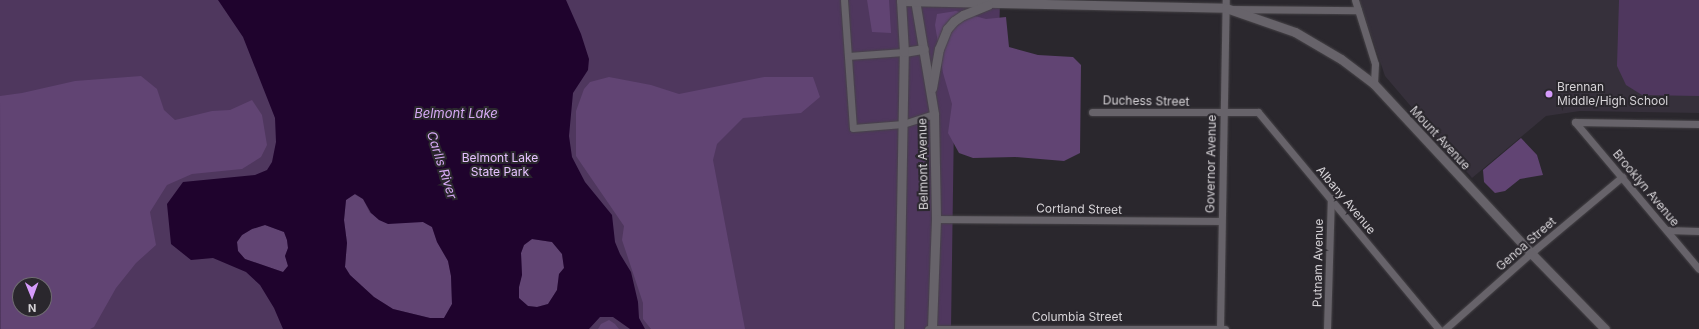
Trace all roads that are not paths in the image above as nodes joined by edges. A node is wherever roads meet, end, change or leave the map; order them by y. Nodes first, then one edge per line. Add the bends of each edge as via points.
1 (844, 0) edge
2 (1355, 0) edge
3 (901, 1) edge
4 (915, 1) edge
5 (992, 4) junction
6 (1226, 4) edge
7 (1358, 10) junction
8 (924, 49) junction
9 (904, 52) junction
10 (848, 56) junction
11 (1374, 84) junction
12 (931, 95) junction
13 (1092, 112) dead end
14 (1223, 113) junction
15 (934, 114) junction
16 (903, 124) junction
17 (1699, 124) edge
18 (1622, 177) junction
19 (1331, 198) junction
20 (936, 219) junction
21 (1221, 221) junction
22 (1668, 230) junction
23 (1699, 231) edge
24 (1531, 253) junction
25 (1699, 269) edge
26 (899, 329) edge
27 (930, 329) edge
28 (1220, 329) edge
29 (1225, 329) edge
30 (1327, 329) edge
31 (1439, 329) edge
32 (1445, 329) edge
33 (1605, 329) edge

1 - 10 street
2 - 7 street
3 - 4 street, Mount Avenue
3 - 9 street, Belmont Avenue
4 - 5 street, Mount Avenue
4 - 8 street, Belmont Avenue
5 - 6 street, Mount Avenue
5 - 12 street via 954,21 947,29 939,49
6 - 7 street
6 - 11 street, Mount Avenue via 1295,32 1341,59
6 - 14 street, Governor Avenue
7 - 11 street via 1375,64
8 - 9 street
8 - 12 street, Belmont Avenue
9 - 10 street
9 - 16 street, Belmont Avenue
10 - 16 street via 853,128
11 - 24 street, Mount Avenue
12 - 15 street, Belmont Avenue
13 - 14 street, Duchess Street
14 - 19 street, Albany Avenue via 1258,112
14 - 21 street, Governor Avenue
15 - 16 street
15 - 20 street, Belmont Avenue
16 - 26 street, Belmont Avenue
17 - 18 street, Brooklyn Avenue via 1575,122
18 - 22 street, Brooklyn Avenue
18 - 24 street, Genoa Street
19 - 30 street, Putnam Avenue
19 - 31 street, Albany Avenue
20 - 21 street, Cortland Street
20 - 27 street, Belmont Avenue
21 - 28 street, Governor Avenue
22 - 23 street
22 - 25 street, Brooklyn Avenue
24 - 32 street, Genoa Street
24 - 33 street, Mount Avenue
27 - 28 street, Columbia Street
28 - 29 street, Columbia Street

